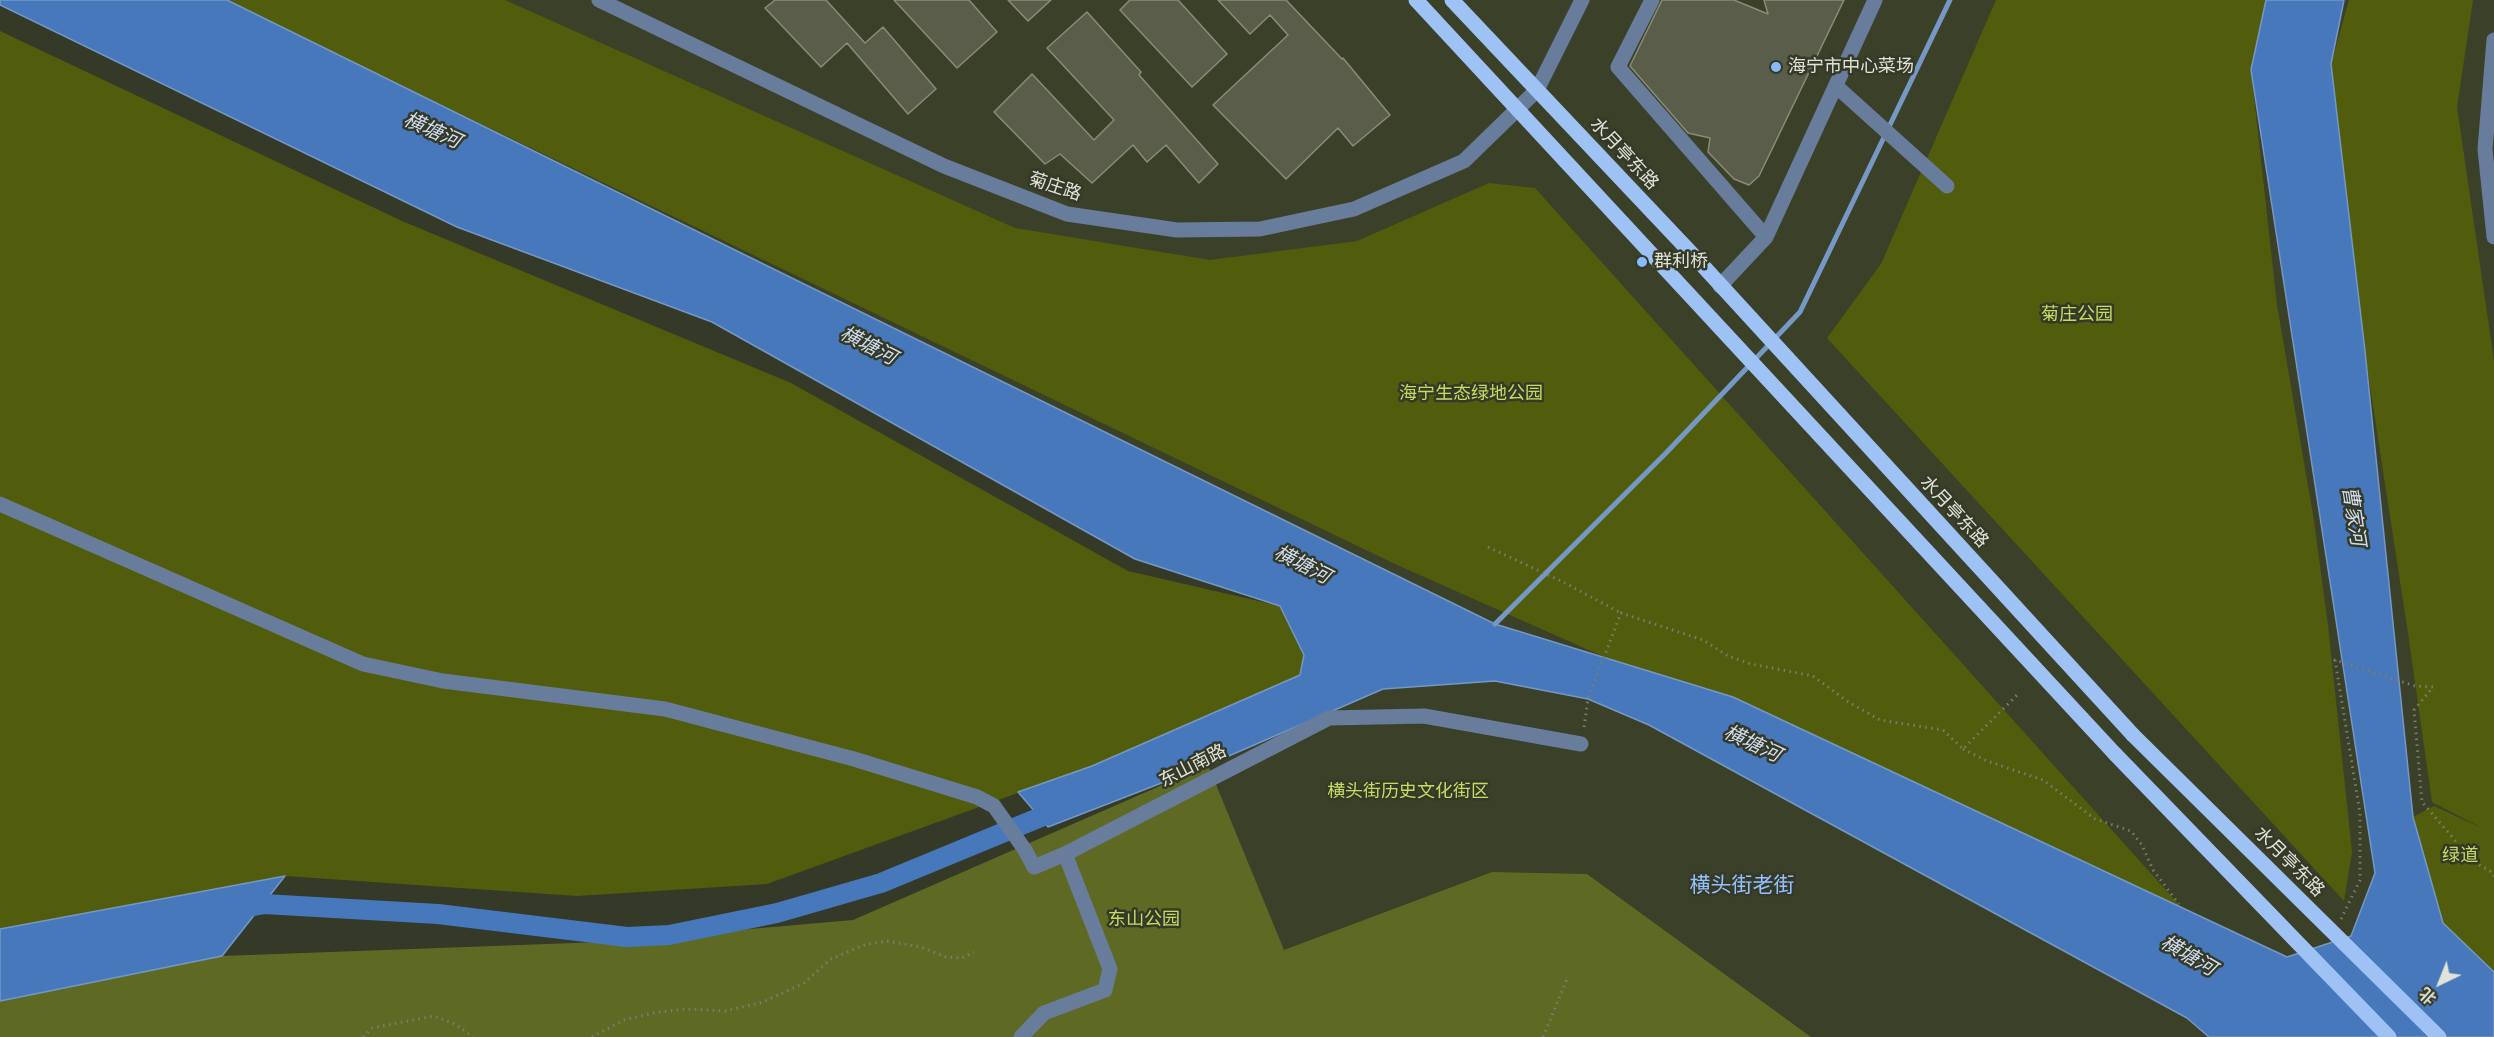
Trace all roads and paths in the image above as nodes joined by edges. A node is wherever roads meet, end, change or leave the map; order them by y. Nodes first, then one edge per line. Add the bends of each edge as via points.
1 (599, 0) edge
2 (1416, 0) edge
3 (1452, 0) edge
4 (1582, 0) edge
5 (1652, 0) edge
6 (1875, 0) edge
7 (2494, 40) edge
8 (1836, 86) junction
9 (1537, 90) junction
10 (1517, 110) junction
11 (1947, 186) dead end
12 (1766, 237) junction
13 (2494, 237) edge
14 (1720, 286) junction
15 (0, 504) edge
16 (1488, 547) dead end
17 (1621, 613) junction
18 (2018, 695) dead end
19 (1581, 744) joint
20 (1963, 749) junction
21 (1065, 854) junction
22 (2494, 876) edge
23 (2179, 904) dead end
24 (2339, 924) dead end
25 (974, 952) dead end
26 (1567, 979) dead end
27 (363, 1037) edge
28 (473, 1037) edge
29 (592, 1037) edge
30 (1021, 1037) edge
31 (1543, 1037) edge
32 (2389, 1037) edge
33 (2439, 1037) edge

1 - 10 street, 菊庄路 via 944,166 1066,214 1177,230 1260,229 1354,209 1464,161
2 - 10 main road
3 - 9 main road, 水月亭东路
4 - 9 street, 菊庄路
5 - 12 street via 1618,68
6 - 8 street
7 - 13 street via 2485,149
8 - 11 street
8 - 12 street
9 - 10 street, 菊庄路
9 - 14 main road, 水月亭东路
10 - 32 main road, bridge via 2115,754
12 - 14 street
14 - 33 main road, 水月亭东路, bridge via 2133,735
15 - 21 street, 东山南路 via 363,664 443,681 665,709 854,759 977,797 994,806 1034,867
16 - 17 path
17 - 19 path via 1588,699
17 - 20 path via 1703,640 1728,656 1751,664 1813,676 1880,720 1943,730
18 - 20 path
19 - 21 street, 东山南路 via 1424,716 1329,718
20 - 23 path via 2043,780 2095,819 2131,831 2153,870
21 - 30 street via 1110,969 1106,990 1044,1013
22 - 24 path via 2466,858 2422,802 2414,710 2433,687 2415,686 2335,660 2360,813 2360,880
25 - 29 path via 962,958 946,957 886,940 831,959 804,983 763,1002 725,1011 686,1009 653,1013 624,1020
26 - 31 path
27 - 28 path via 372,1028 435,1016

